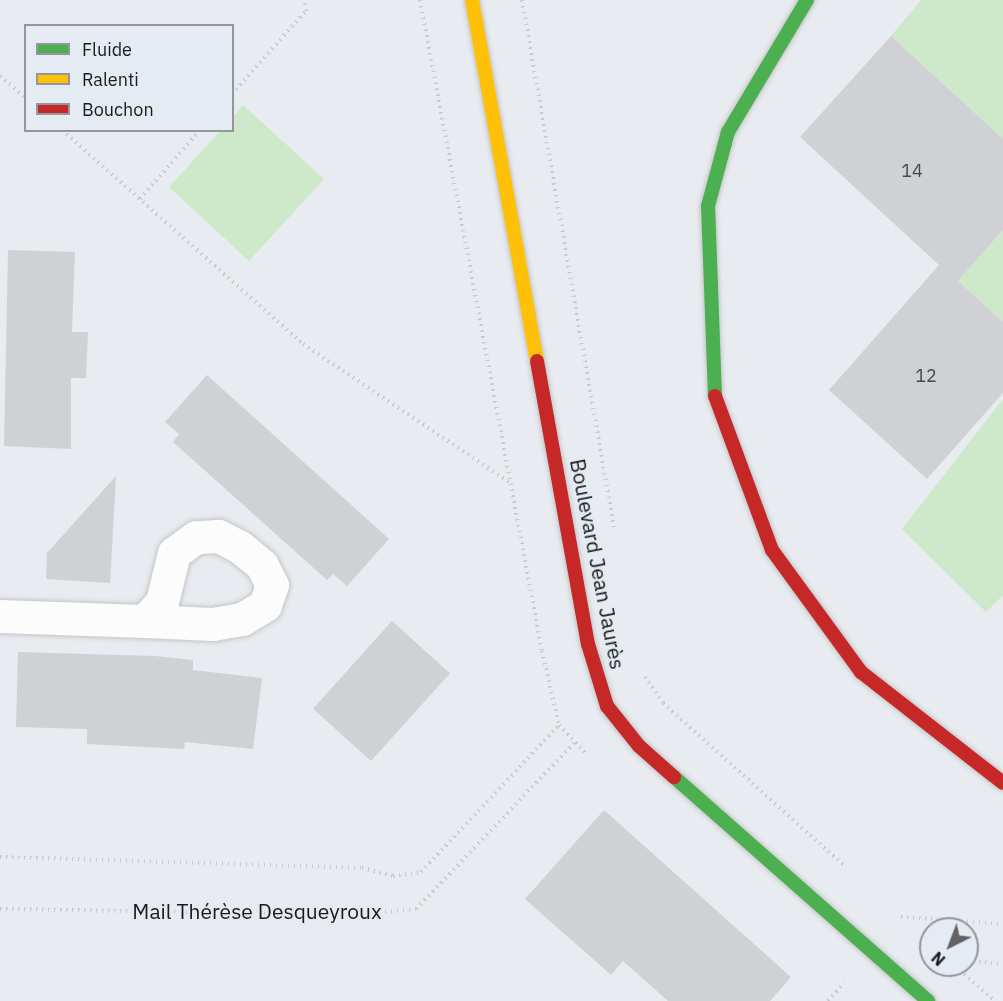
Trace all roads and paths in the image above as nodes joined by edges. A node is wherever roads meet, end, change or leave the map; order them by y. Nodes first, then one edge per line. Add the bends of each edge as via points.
1 (304, 0) edge
2 (472, 0) edge
3 (522, 0) edge
4 (807, 0) edge
5 (0, 76) edge
6 (234, 92) edge
7 (24, 96) edge
8 (64, 132) edge
9 (198, 132) edge
10 (140, 199) junction
11 (566, 521) junction
12 (615, 534) dead end
13 (0, 616) edge
14 (144, 621) dead end
15 (639, 669) dead end
16 (607, 706) junction
17 (559, 725) dead end
18 (1003, 783) edge
19 (0, 857) edge
20 (848, 869) dead end
21 (0, 909) edge
22 (892, 909) dead end
23 (901, 917) junction
24 (908, 924) dead end
25 (1003, 924) edge
26 (979, 962) edge
27 (1003, 964) edge
28 (968, 977) edge
29 (845, 983) dead end
30 (828, 1001) edge
31 (928, 1001) edge
32 (995, 1001) edge

1 - 6 path via 306,11
2 - 11 street, Boulevard Jean Jaurès
3 - 12 path
4 - 18 street via 728,132 708,206 713,391 772,550 861,672
5 - 7 path
8 - 10 path
9 - 10 path
10 - 11 path via 303,344
11 - 16 street, Boulevard Jean Jaurès via 588,644
13 - 14 street
15 - 20 path via 663,703
16 - 21 path, Mail Thérèse Desqueyroux via 416,909 355,915
16 - 31 street, Boulevard Jean Jaurès via 639,746
17 - 19 path via 421,872 393,876 362,868
22 - 23 path
23 - 24 path
23 - 25 path
26 - 27 path
28 - 32 path
29 - 30 path

